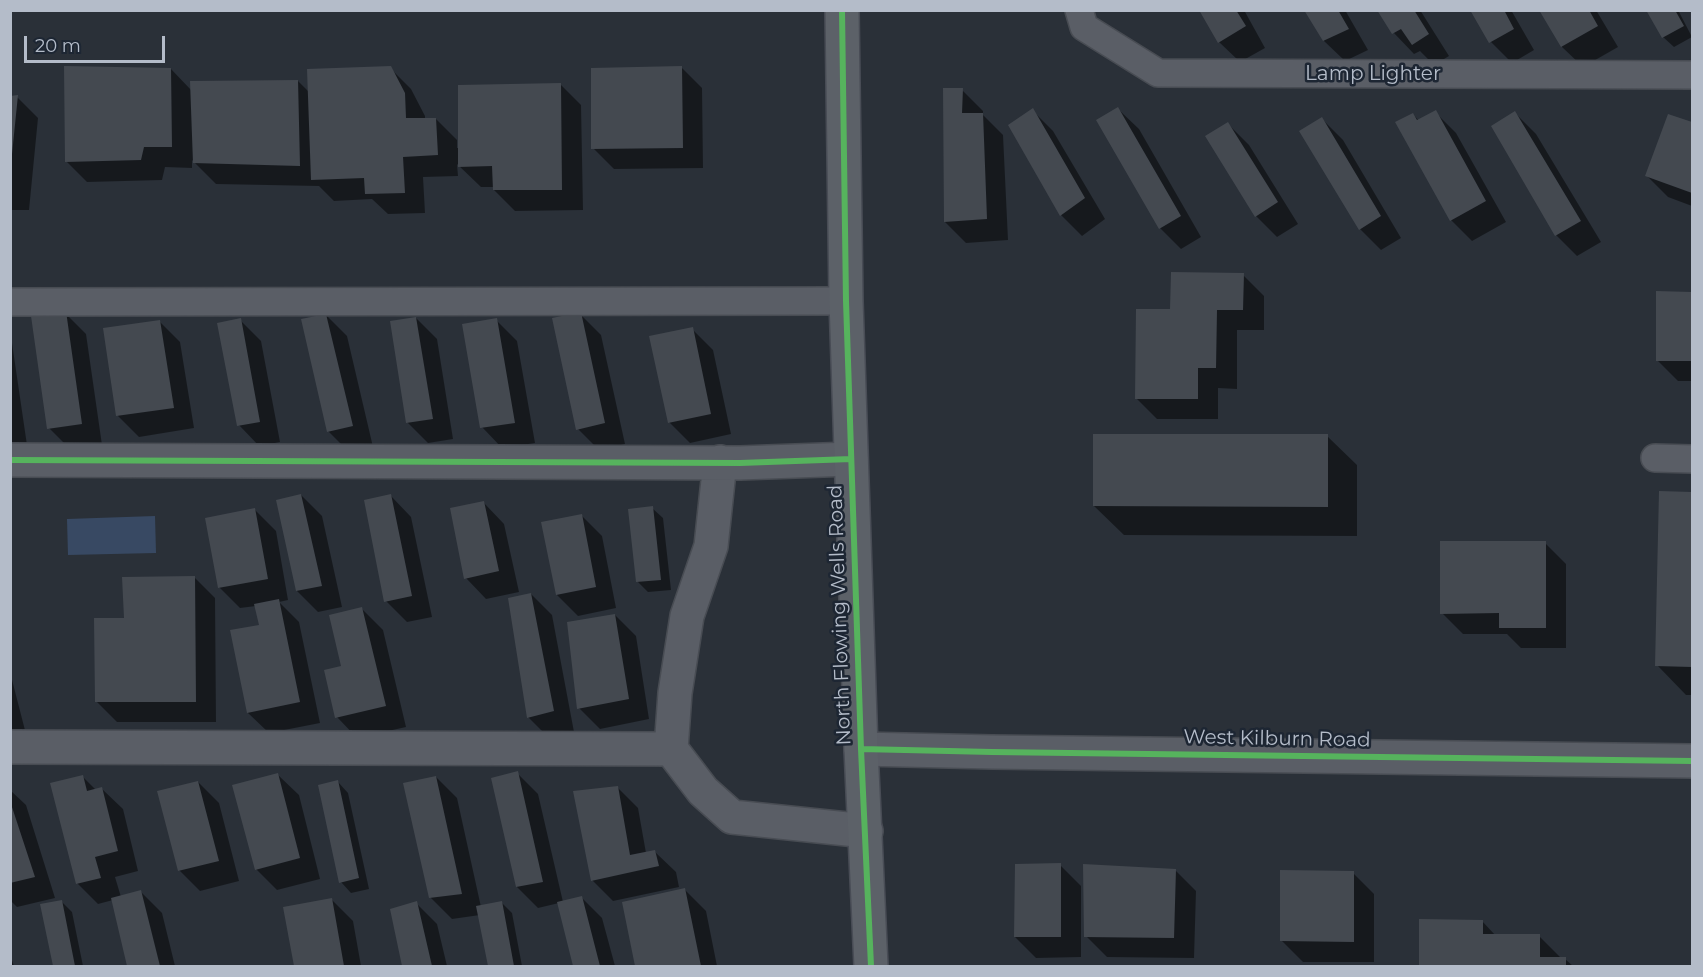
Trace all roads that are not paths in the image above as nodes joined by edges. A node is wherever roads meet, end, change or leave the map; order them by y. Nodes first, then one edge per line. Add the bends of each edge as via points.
1 (842, 10) edge
2 (1079, 10) edge
3 (1692, 75) edge
4 (846, 301) junction
5 (10, 302) edge
6 (1655, 458) dead end
7 (851, 459) junction
8 (1692, 459) edge
9 (10, 460) edge
10 (720, 462) junction
11 (10, 747) edge
12 (671, 749) junction
13 (861, 749) junction
14 (1692, 761) edge
15 (866, 831) junction
16 (871, 966) edge

1 - 4 main road, North Flowing Wells Road
2 - 3 lane, Lamp Lighter via 1084,27 1158,73
4 - 5 lane
4 - 7 main road, North Flowing Wells Road
6 - 8 lane
7 - 10 street
7 - 13 main road, North Flowing Wells Road
9 - 10 street
10 - 12 street via 711,546 687,616
11 - 12 street
12 - 15 street via 703,791 732,817
13 - 14 street, West Kilburn Road
13 - 15 main road, North Flowing Wells Road
15 - 16 main road, North Flowing Wells Road

